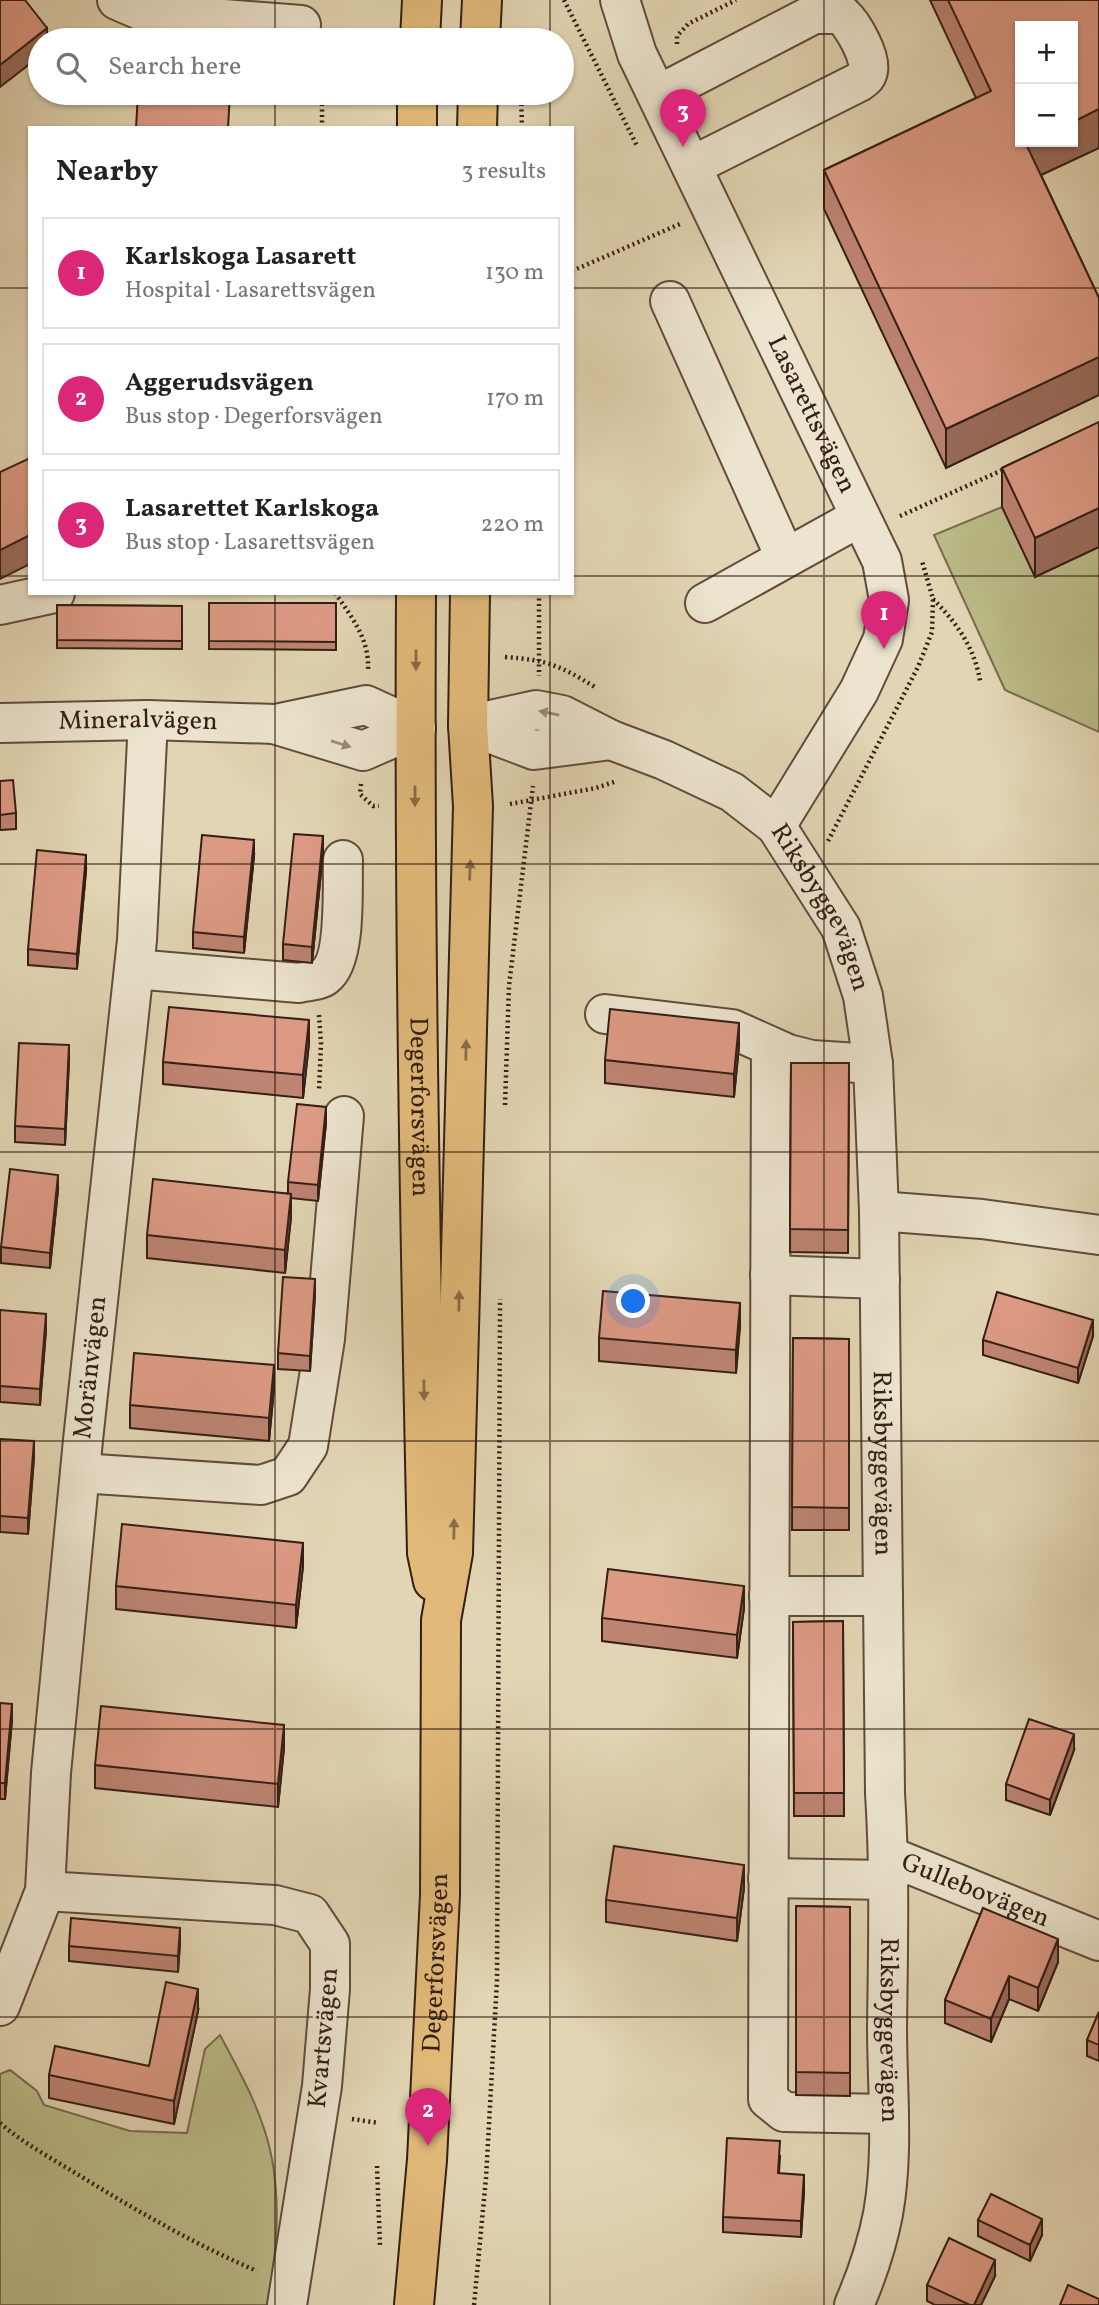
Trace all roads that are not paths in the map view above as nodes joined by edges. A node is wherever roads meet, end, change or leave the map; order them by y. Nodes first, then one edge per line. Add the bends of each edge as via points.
1 (117, 0) edge
2 (422, 0) edge
3 (482, 0) edge
4 (620, 0) edge
5 (302, 25) dead end
6 (421, 28) edge
7 (481, 28) edge
8 (658, 95) junction
9 (417, 105) edge
10 (478, 105) edge
11 (417, 126) edge
12 (477, 126) edge
13 (692, 166) junction
14 (670, 301) dead end
15 (864, 524) junction
16 (785, 557) junction
17 (46, 595) edge
18 (416, 595) edge
19 (470, 595) edge
20 (705, 603) dead end
21 (0, 605) edge
22 (148, 720) junction
23 (0, 723) edge
24 (468, 725) junction
25 (416, 728) junction
26 (776, 826) junction
27 (344, 860) dead end
28 (134, 970) junction
29 (605, 1014) dead end
30 (771, 1047) junction
31 (873, 1064) junction
32 (344, 1116) road end
33 (879, 1211) junction
34 (1099, 1235) edge
35 (770, 1275) junction
36 (880, 1279) junction
37 (80, 1472) junction
38 (769, 1596) junction
39 (883, 1596) junction
40 (441, 1620) junction
41 (889, 1868) junction
42 (768, 1878) junction
43 (45, 1891) junction
44 (1099, 1941) edge
45 (0, 2006) edge
46 (888, 2114) junction
47 (289, 2295) edge
48 (414, 2305) edge
49 (854, 2305) edge

1 - 5 street via 147,13
2 - 6 main road
3 - 7 main road
4 - 8 street, Lasarettsvägen via 637,54
8 - 13 street, Lasarettsvägen
8 - 13 street via 814,14 841,14 850,22 866,55 867,76 859,82
9 - 11 main road
10 - 12 main road
13 - 15 street, Lasarettsvägen
14 - 16 street
15 - 16 street
15 - 26 street, Lasarettsvägen via 882,561 889,600 883,639 859,691
16 - 20 street
17 - 21 street
18 -> 25 main road, Degerforsvägen
19 - 24 main road, Degerforsvägen
22 - 23 street, Mineralvägen
22 - 25 street, Mineralvägen via 275,724 363,751
22 - 28 street, Moränvägen
24 - 25 main road
24 - 26 street, Riksbyggevägen via 534,750 611,740 732,792
40 -> 24 main road, Degerforsvägen via 453,1553 472,806
25 -> 40 main road, Degerforsvägen via 427,1553
26 - 31 street, Riksbyggevägen via 841,928 863,996
27 - 28 street via 340,949 325,976 299,983
28 - 37 street, Moränvägen
29 - 30 street via 732,1029
30 - 31 street via 812,1060
30 - 35 street
31 - 33 street, Riksbyggevägen
32 - 37 street via 325,1339 307,1446 288,1476 261,1485
33 - 34 street
33 - 36 street, Riksbyggevägen
35 - 36 street
35 - 38 street
36 - 39 street, Riksbyggevägen
37 - 43 street, Moränvägen via 51,1773
38 - 39 street
38 - 42 street
39 - 41 street, Riksbyggevägen
40 - 48 main road, Degerforsvägen via 440,1895 427,2161
41 - 42 street
41 - 44 street, Gullebovägen
41 - 46 street, Riksbyggevägen
42 - 46 street via 768,2099 784,2112
43 - 45 street, Moränvägen
43 - 47 street, Kvartsvägen via 275,1905 310,1914 330,1944 322,2086
46 - 49 street, Riksbyggevägen via 883,2213

